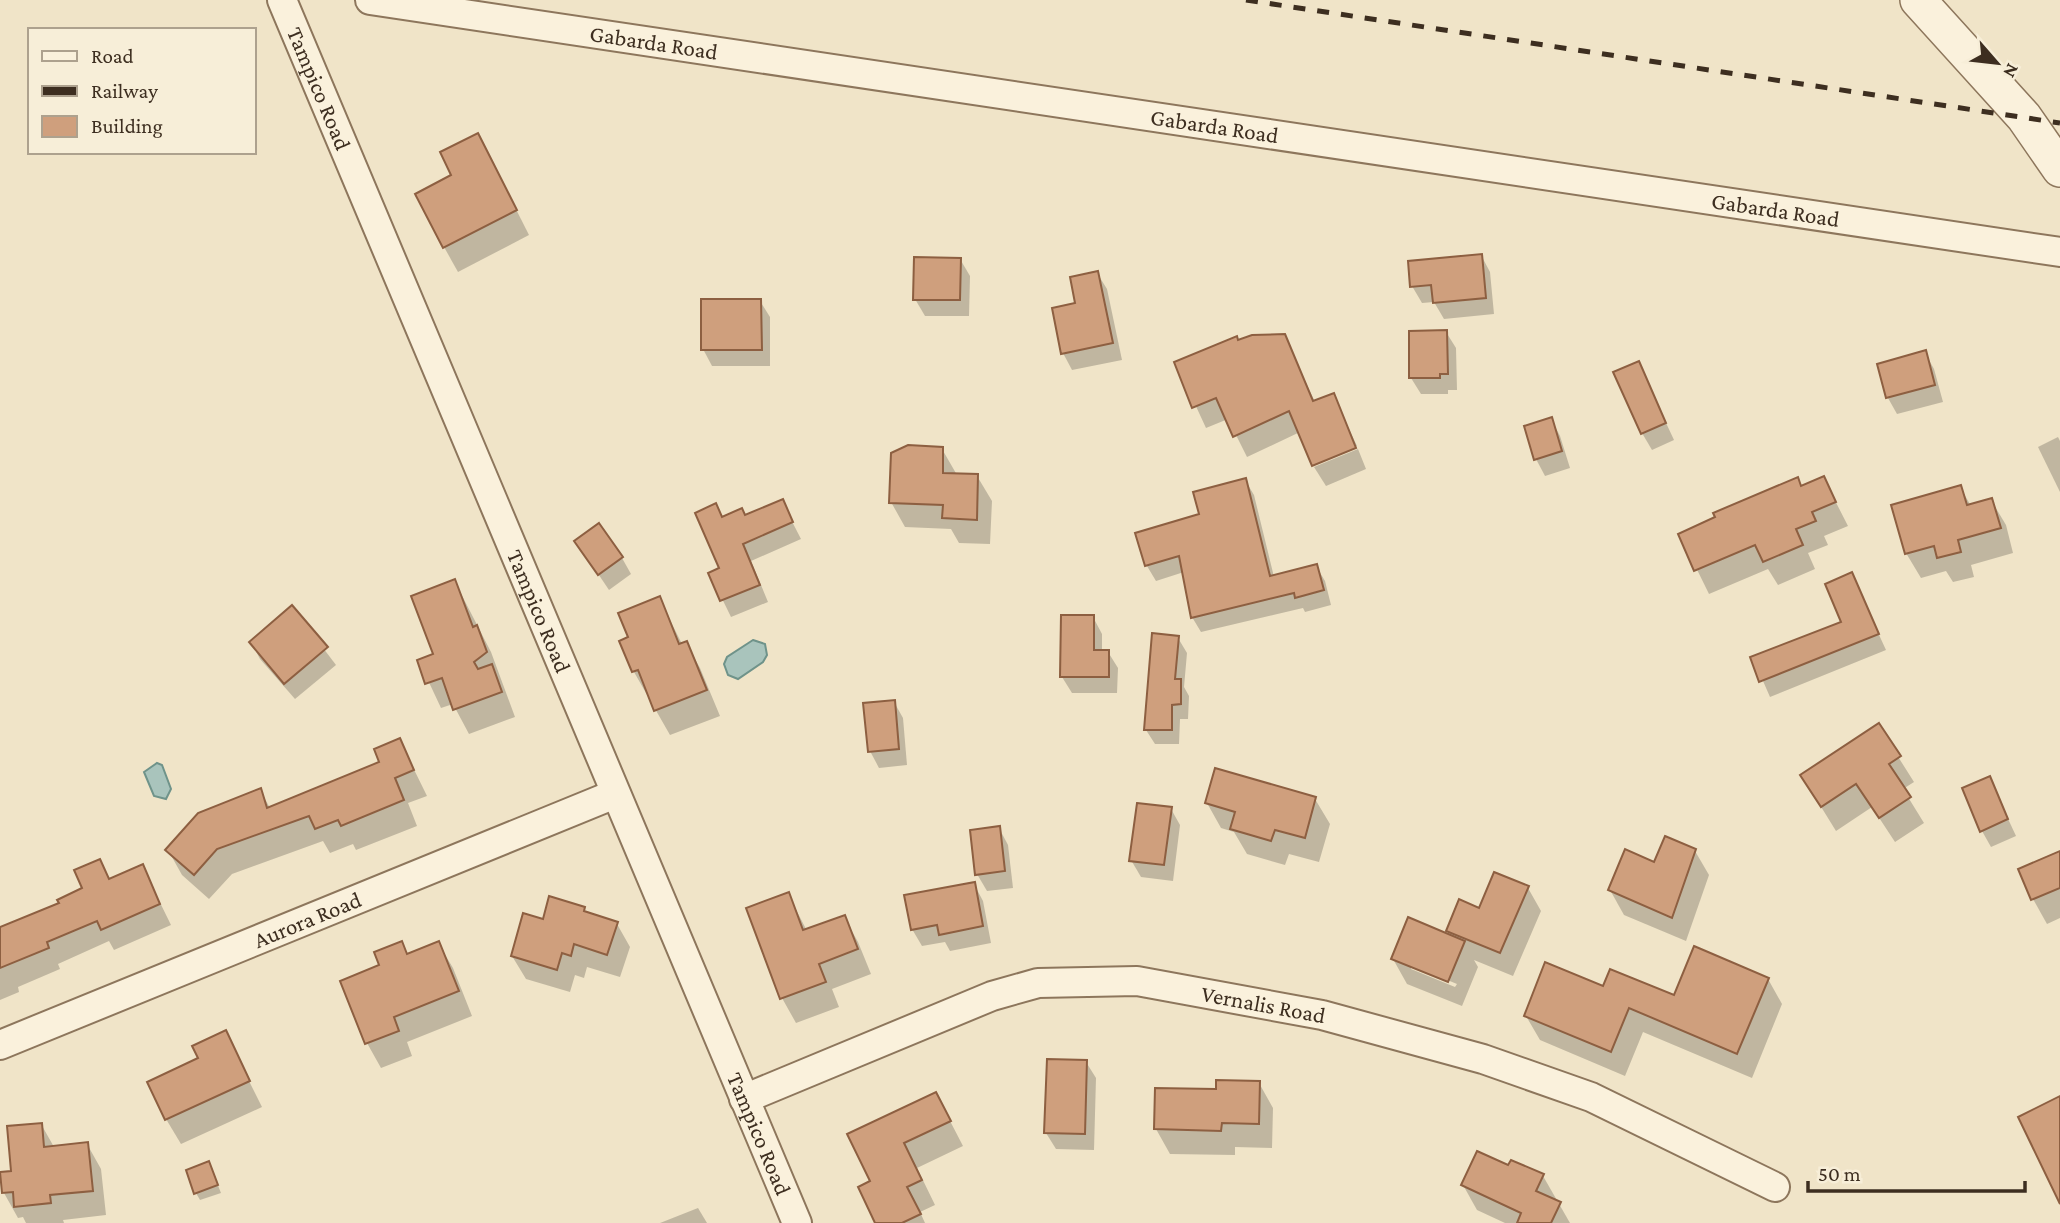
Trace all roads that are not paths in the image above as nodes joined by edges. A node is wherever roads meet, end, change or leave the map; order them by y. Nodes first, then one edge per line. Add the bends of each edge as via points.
1 (282, 0) edge
2 (370, 0) edge
3 (1918, 0) edge
4 (2060, 169) edge
5 (2060, 253) edge
6 (615, 794) junction
7 (0, 1045) edge
8 (744, 1099) junction
9 (1775, 1187) dead end
10 (797, 1223) edge

1 - 6 street, Tampico Road
2 - 5 street, Gabarda Road
3 - 4 street via 2024,117
6 - 7 street, Aurora Road
6 - 8 street, Tampico Road
8 - 9 street, Vernalis Road via 992,996 1038,984 1137,981 1322,1015 1482,1059 1591,1097
8 - 10 street, Tampico Road

